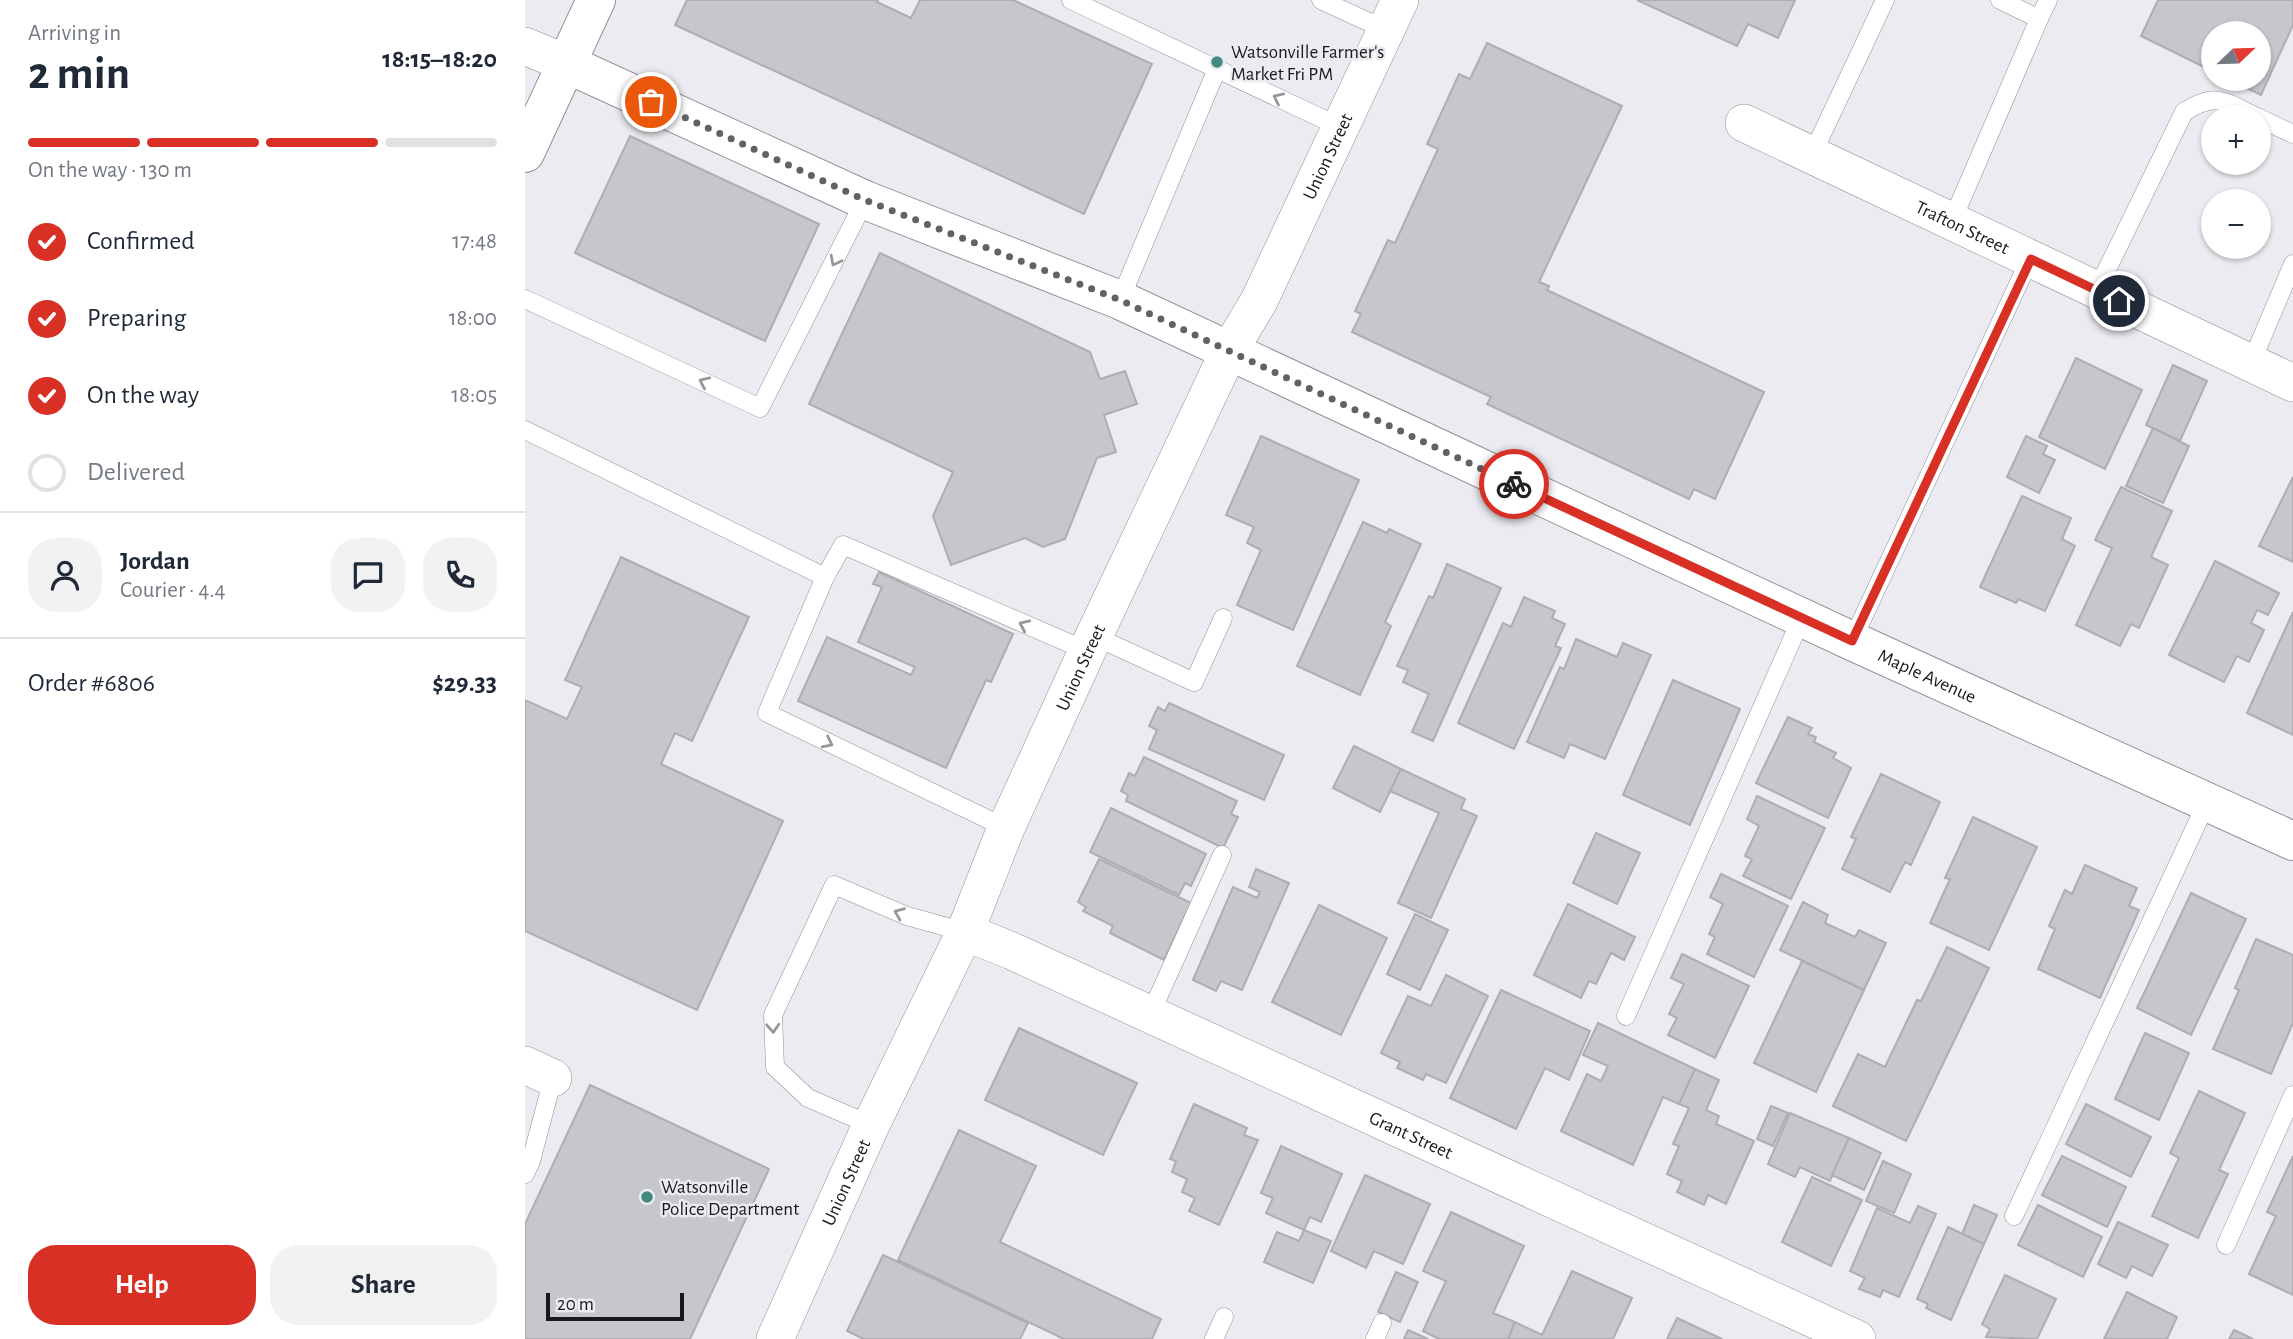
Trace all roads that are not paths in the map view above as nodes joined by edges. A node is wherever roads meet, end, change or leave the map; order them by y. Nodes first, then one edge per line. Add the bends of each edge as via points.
1 (596, 0) edge
2 (1071, 0) edge
3 (1321, 0) edge
4 (1885, 0) edge
5 (2000, 0) edge
6 (2048, 0) edge
7 (1393, 15) edge
8 (2039, 19) junction
9 (525, 46) edge
10 (565, 63) junction
11 (1217, 69) junction
12 (2230, 105) edge
13 (1744, 123) dead end
14 (2271, 124) edge
15 (1340, 127) junction
16 (2293, 134) edge
17 (525, 153) edge
18 (1812, 155) junction
19 (865, 200) junction
20 (1952, 221) junction
21 (2031, 259) junction
22 (2293, 264) edge
23 (2097, 290) junction
24 (525, 299) edge
25 (1120, 300) junction
26 (1229, 351) junction
27 (2251, 363) junction
28 (2293, 383) edge
29 (525, 430) edge
30 (825, 577) junction
31 (1802, 617) junction
32 (1223, 618) dead end
33 (1852, 641) junction
34 (1091, 644) junction
35 (2207, 802) junction
36 (1006, 828) junction
37 (2293, 841) edge
38 (1222, 855) dead end
39 (965, 932) junction
40 (1150, 1015) junction
41 (1626, 1016) dead end
42 (539, 1072) edge
43 (2293, 1095) edge
44 (871, 1125) junction
45 (525, 1174) edge
46 (2014, 1216) dead end
47 (2226, 1245) dead end
48 (1224, 1317) dead end
49 (781, 1334) edge
50 (1214, 1339) edge
51 (1857, 1339) edge

1 - 10 street
2 - 11 lane
3 - 7 lane
4 - 18 lane
5 - 8 lane
6 - 8 lane
7 - 15 street, Union Street
8 - 20 lane
9 - 10 street
10 - 17 street
10 - 19 street, Maple Avenue
15 -> 11 lane
11 - 25 lane
12 - 23 lane via 2203,101 2184,112
13 - 18 street, Trafton Street
14 - 16 lane
15 - 26 street, Union Street via 1259,301
18 - 20 street, Trafton Street
19 -> 24 lane via 760,408
19 - 25 street, Maple Avenue
20 - 21 street, Trafton Street
21 - 23 street, Trafton Street
21 - 33 lane
22 - 27 lane
23 - 27 street, Trafton Street
25 - 26 street, Maple Avenue
26 - 31 street, Maple Avenue
26 - 34 street, Union Street
27 - 28 street, Trafton Street
29 - 30 lane
34 -> 30 lane via 843,545
30 -> 36 lane via 767,713
31 - 33 street, Maple Avenue
31 - 41 lane
32 - 34 lane via 1194,682
33 - 35 street, Maple Avenue
34 - 36 street, Union Street
35 - 37 street, Maple Avenue
35 - 46 lane
36 - 39 street, Union Street
38 - 40 lane
39 - 40 street, Grant Street
39 - 44 street, Union Street
39 -> 44 lane via 907,916 834,885 773,1015 775,1067 808,1098
40 - 51 street, Grant Street
42 - 45 lane via 531,1161
43 - 47 lane
44 - 49 street, Union Street
48 - 50 lane

